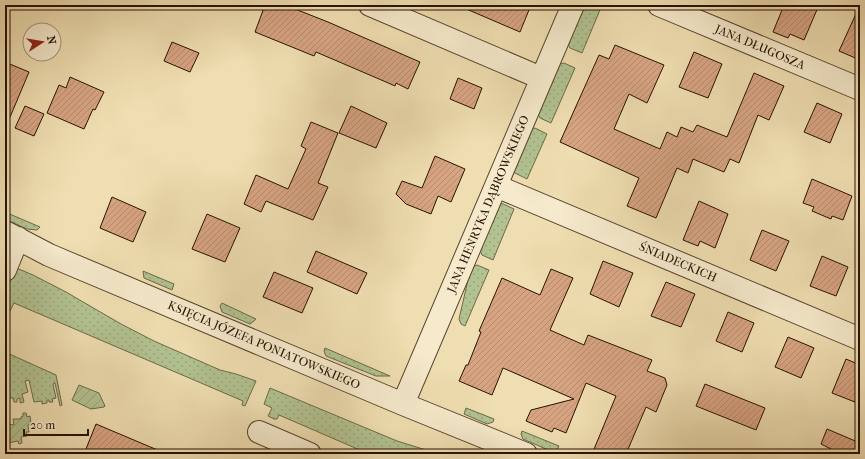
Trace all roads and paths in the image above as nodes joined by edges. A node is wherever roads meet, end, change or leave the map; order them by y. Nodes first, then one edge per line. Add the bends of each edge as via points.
1 (370, 5) edge
2 (573, 5) edge
3 (659, 5) edge
4 (541, 78) junction
5 (860, 90) edge
6 (496, 186) junction
7 (12, 235) edge
8 (5, 270) edge
9 (860, 339) edge
10 (403, 404) junction
11 (259, 432) dead end
12 (310, 454) edge
13 (526, 454) edge

1 - 4 street
2 - 4 street, JANA HENRYKA DĄBROWSKIEGO
3 - 5 street, JANA DŁUGOSZA
4 - 6 street, JANA HENRYKA DĄBROWSKIEGO
6 - 9 street, ŚNIADECKICH
6 - 10 street, JANA HENRYKA DĄBROWSKIEGO
7 - 8 street
7 - 10 street, KSIĘCIA JÓZEFA PONIATOWSKIEGO via 49,255
10 - 13 street, KSIĘCIA JÓZEFA PONIATOWSKIEGO
11 - 12 street

